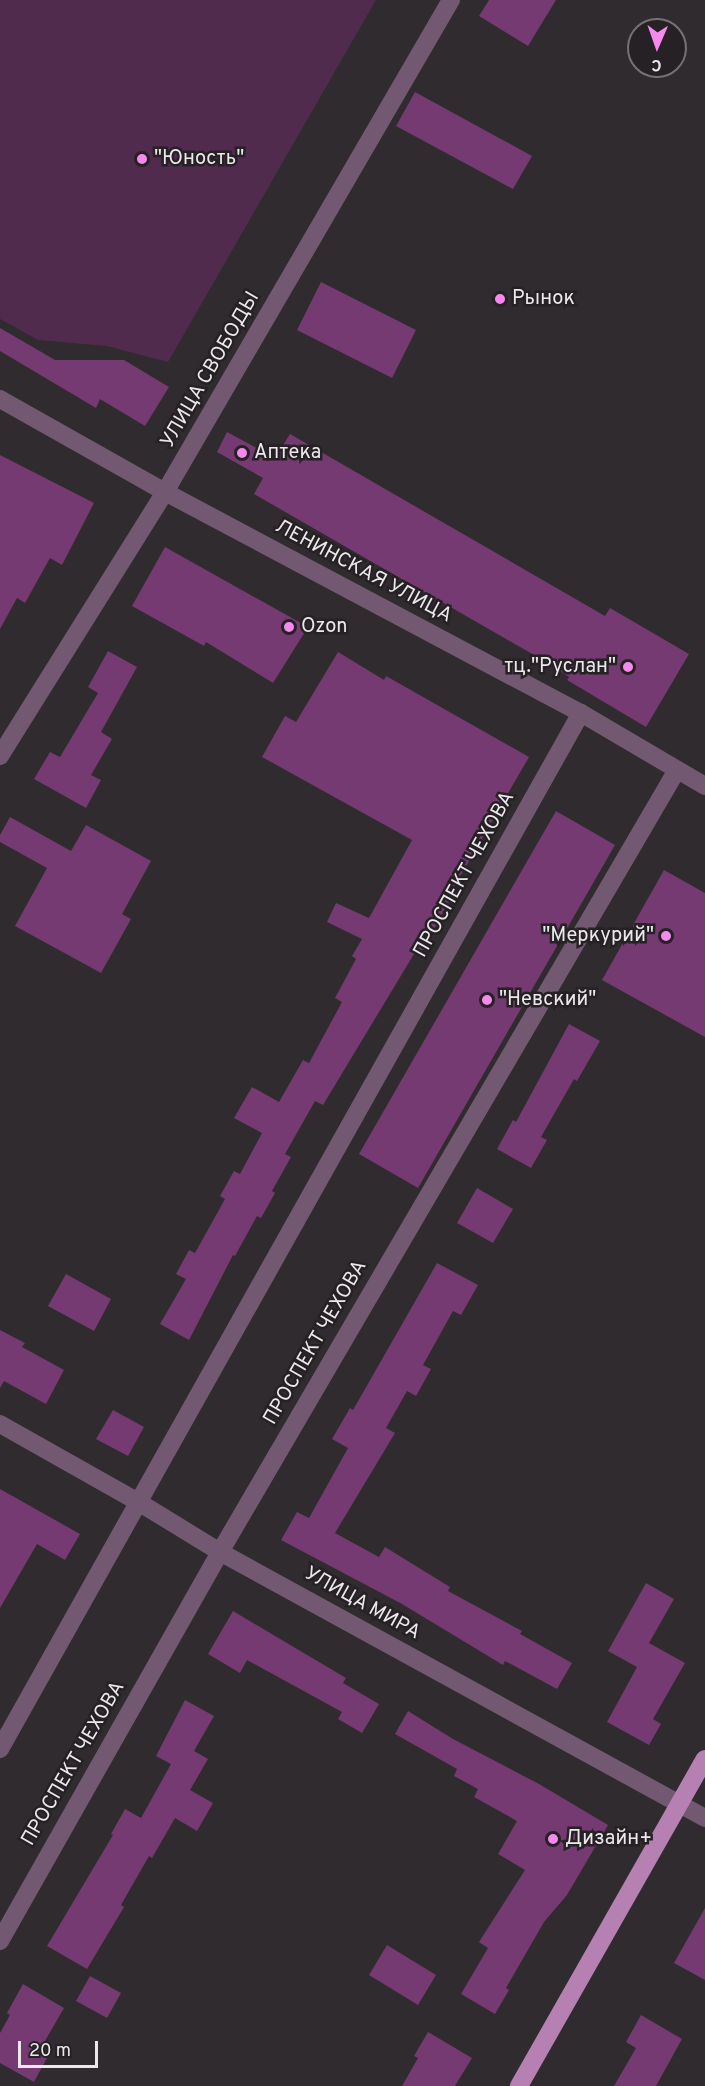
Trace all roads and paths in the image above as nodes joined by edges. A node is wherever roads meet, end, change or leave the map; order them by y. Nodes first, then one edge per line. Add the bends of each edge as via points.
1 (451, 0) edge
2 (0, 399) edge
3 (165, 492) junction
4 (581, 713) junction
5 (0, 756) edge
6 (677, 770) junction
7 (705, 786) edge
8 (0, 1424) edge
9 (140, 1503) junction
10 (220, 1552) junction
11 (0, 1749) edge
12 (705, 1759) edge
13 (679, 1804) junction
14 (705, 1818) edge
15 (0, 1941) edge
16 (519, 2086) edge

1 - 3 street, УЛИЦА СВОБОДЫ
2 - 3 street, ЛЕНИНСКАЯ УЛИЦА
3 - 4 street, ЛЕНИНСКАЯ УЛИЦА
3 - 5 street, УЛИЦА СВОБОДЫ
4 - 6 street, ЛЕНИНСКАЯ УЛИЦА
4 - 9 street, ПРОСПЕКТ ЧЕХОВА
6 - 7 street, ЛЕНИНСКАЯ УЛИЦА
6 - 10 street, ПРОСПЕКТ ЧЕХОВА
8 - 9 street, УЛИЦА МИРА
9 - 10 street, УЛИЦА МИРА
9 - 11 street, ПРОСПЕКТ ЧЕХОВА
10 - 13 street, УЛИЦА МИРА
10 - 15 street, ПРОСПЕКТ ЧЕХОВА
12 - 13 main road
13 - 14 street, УЛИЦА МИРА
13 - 16 main road

